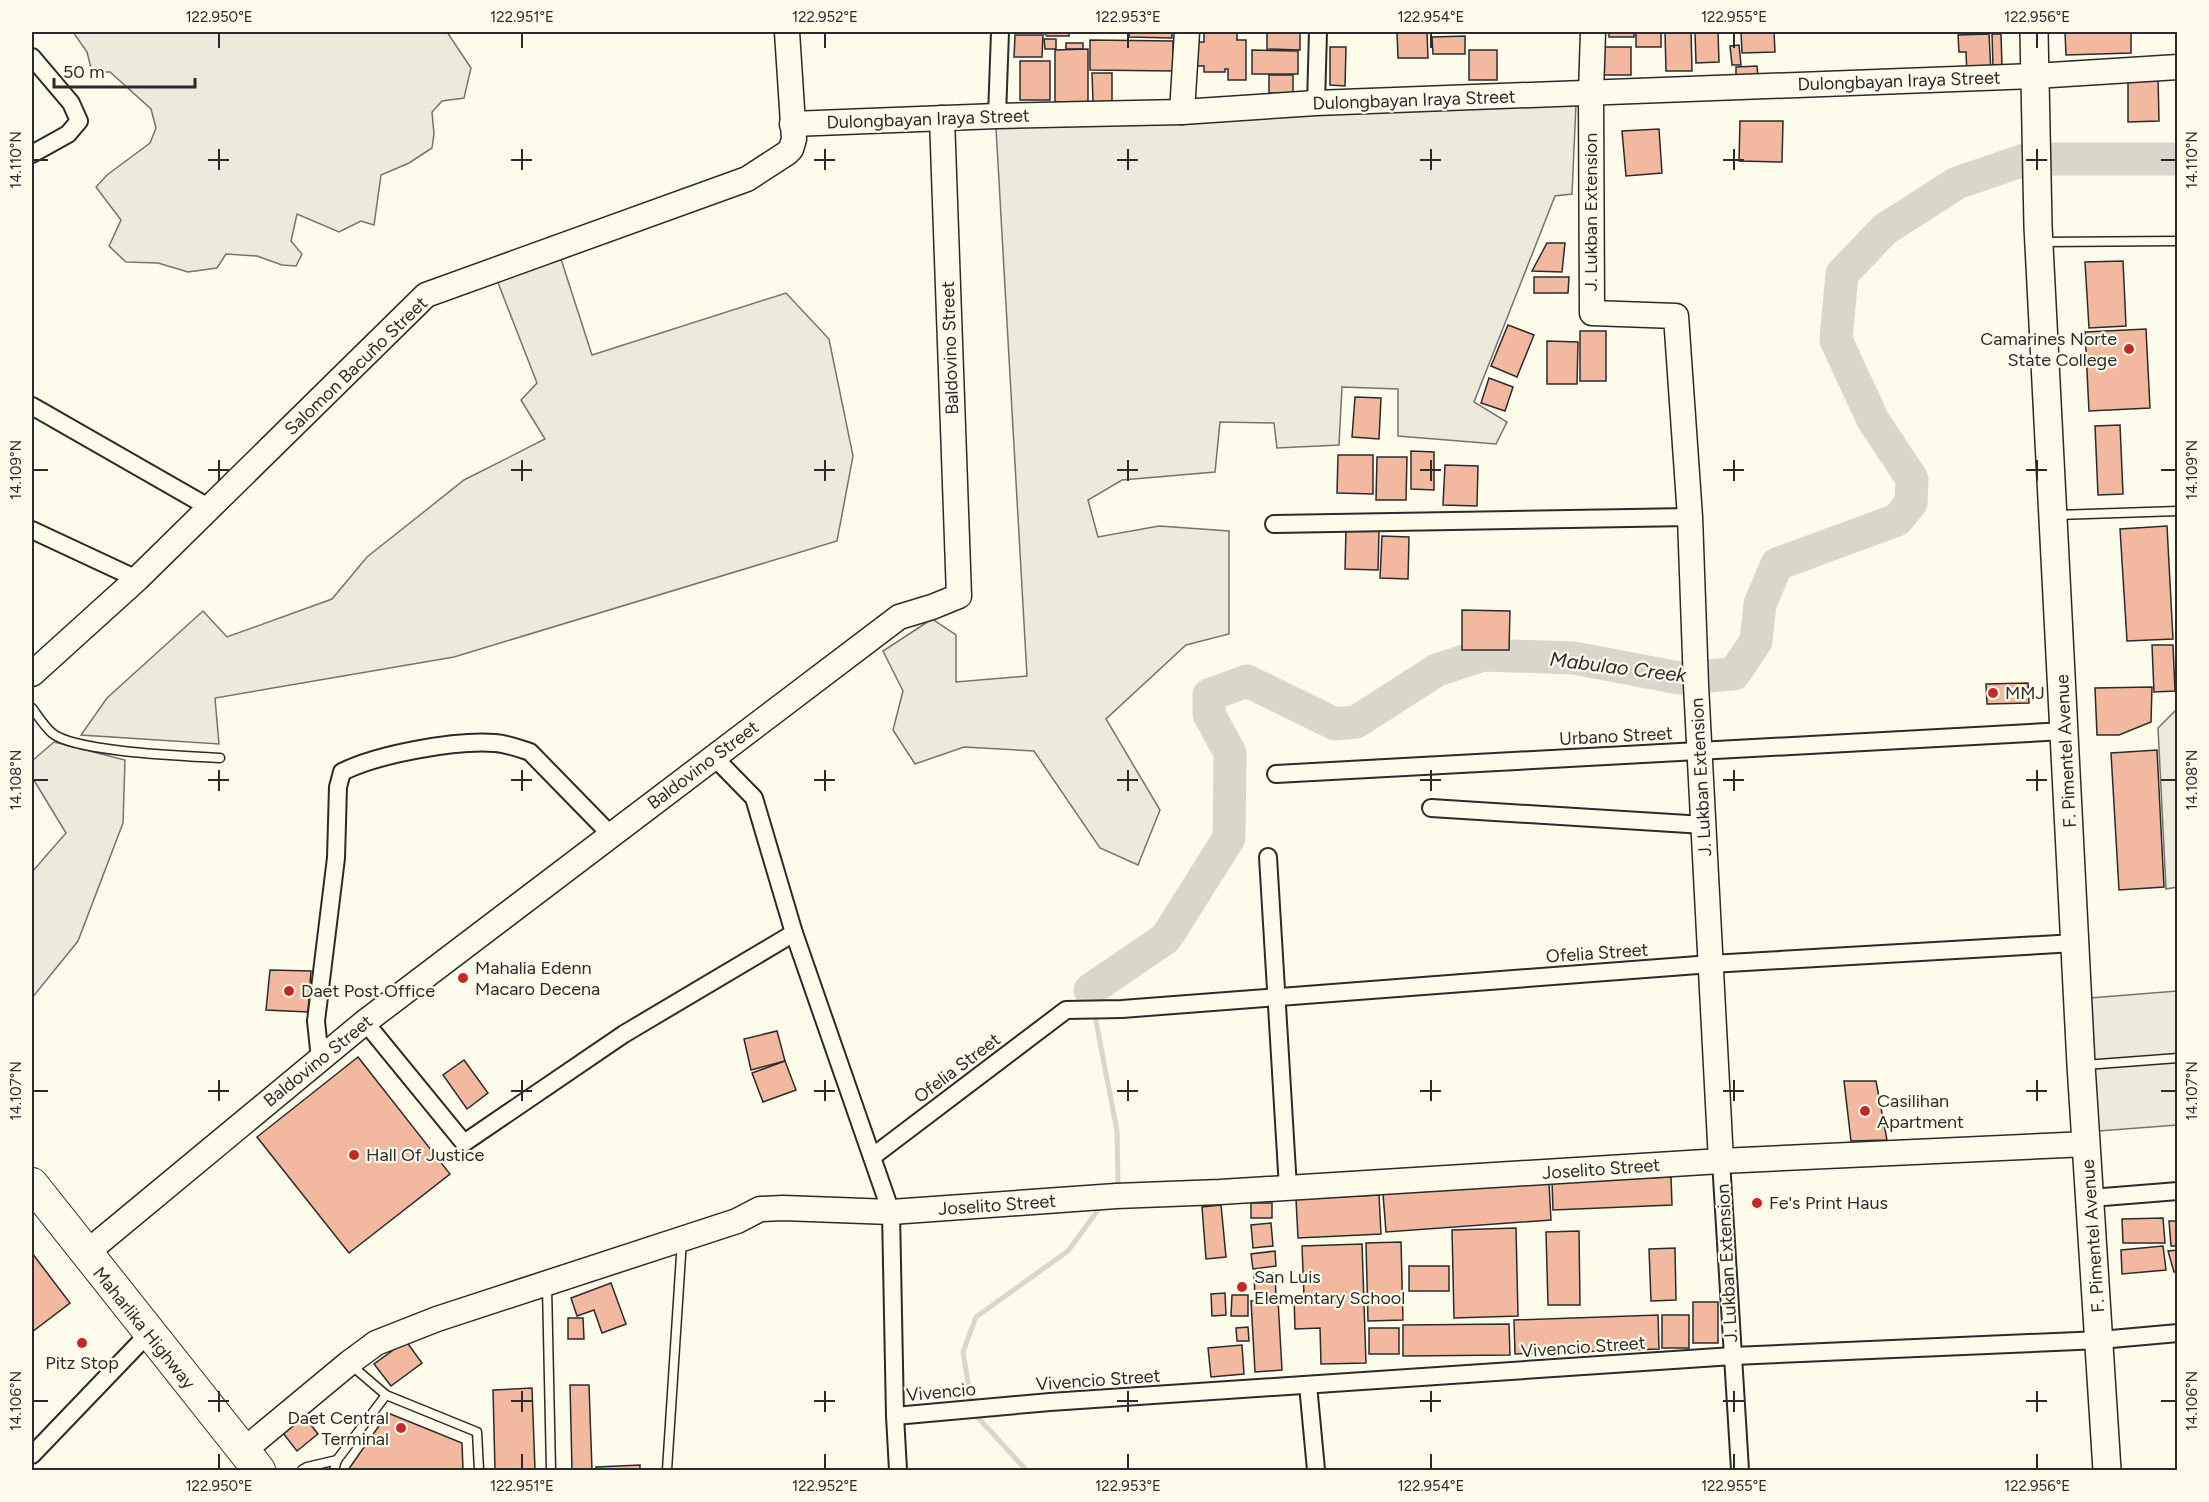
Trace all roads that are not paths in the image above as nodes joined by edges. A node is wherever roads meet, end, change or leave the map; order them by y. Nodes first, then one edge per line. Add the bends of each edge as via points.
1 (787, 32) edge
2 (1000, 32) edge
3 (1187, 32) edge
4 (1318, 32) edge
5 (1593, 32) edge
6 (2034, 32) edge
7 (32, 57) edge
8 (2178, 67) edge
9 (2036, 76) junction
10 (1591, 93) junction
11 (1316, 104) junction
12 (1182, 111) junction
13 (997, 116) junction
14 (942, 118) junction
15 (792, 124) junction
16 (32, 154) edge
17 (2178, 241) edge
18 (2039, 242) junction
19 (32, 406) edge
20 (210, 508) junction
21 (2178, 511) edge
22 (2054, 515) junction
23 (1690, 517) junction
24 (1274, 524) dead end
25 (32, 530) edge
26 (137, 579) junction
27 (32, 674) edge
28 (32, 708) edge
29 (2065, 731) junction
30 (1700, 751) junction
31 (714, 757) junction
32 (220, 758) dead end
33 (1276, 774) dead end
34 (1431, 808) dead end
35 (1704, 825) junction
36 (611, 836) junction
37 (1268, 858) dead end
38 (794, 933) junction
39 (2075, 943) junction
40 (1711, 964) junction
41 (1277, 997) junction
42 (365, 1022) junction
43 (2178, 1058) edge
44 (320, 1059) junction
45 (2082, 1065) junction
46 (2087, 1144) junction
47 (872, 1157) junction
48 (1721, 1161) junction
49 (32, 1184) edge
50 (1288, 1188) junction
51 (2178, 1191) edge
52 (2091, 1198) junction
53 (891, 1212) junction
54 (682, 1240) junction
55 (85, 1254) junction
56 (547, 1283) junction
57 (2178, 1333) edge
58 (148, 1334) junction
59 (2100, 1340) junction
60 (1733, 1356) junction
61 (349, 1363) junction
62 (1308, 1385) junction
63 (386, 1395) junction
64 (991, 1408) joint
65 (895, 1416) junction
66 (32, 1455) edge
67 (337, 1460) junction
68 (251, 1461) edge
69 (302, 1470) edge
70 (334, 1470) edge
71 (479, 1470) edge
72 (551, 1470) edge
73 (667, 1470) edge
74 (898, 1470) edge
75 (1316, 1470) edge
76 (1740, 1470) edge
77 (2107, 1470) edge

1 - 15 street
2 - 13 street
3 - 12 street
4 - 11 street
5 - 10 street
6 - 9 main road, F. Pimentel Avenue
7 - 16 street via 71,103 79,120 68,134
8 - 9 street, Dulongbayan Iraya Street
9 - 10 street, Dulongbayan Iraya Street
9 - 18 main road, F. Pimentel Avenue
10 - 11 street, Dulongbayan Iraya Street
10 - 23 street, J. Lukban Extension via 1592,313 1676,316
11 - 12 street, Dulongbayan Iraya Street
12 - 13 street, Dulongbayan Iraya Street
13 - 14 street, Dulongbayan Iraya Street
14 - 15 street, Dulongbayan Iraya Street
14 - 31 street, Baldovino Street via 959,596 899,617
15 - 20 street, Salomon Bacuño Street via 791,149 747,180 426,295
17 - 18 lane
18 - 22 main road, F. Pimentel Avenue
19 - 20 street
20 - 26 street, Salomon Bacuño Street
21 - 22 lane
22 - 29 main road, F. Pimentel Avenue
23 - 24 street
23 - 30 street, J. Lukban Extension
25 - 26 street
26 - 27 street, Salomon Bacuño Street
28 - 32 lane via 53,734 77,743 142,753
29 - 30 street, Urbano Street
29 - 39 main road, F. Pimentel Avenue
30 - 33 street, Urbano Street
30 - 35 street, J. Lukban Extension
31 - 36 street, Baldovino Street
31 - 38 street via 754,798
34 - 35 street
35 - 40 street, J. Lukban Extension
36 - 42 street, Baldovino Street
36 - 44 street via 530,752 514,746 493,743 424,749 360,763 342,772 316,1021
37 - 41 street
38 - 42 street via 624,1034 464,1143
38 - 47 street
39 - 40 street, Ofelia Street
39 - 45 main road, F. Pimentel Avenue
40 - 41 street, Ofelia Street
40 - 48 street, J. Lukban Extension
41 - 47 street, Ofelia Street via 1066,1010
41 - 50 street
42 - 44 street, Baldovino Street
43 - 45 lane
44 - 55 street, Baldovino Street
45 - 46 main road, F. Pimentel Avenue
46 - 48 street, Joselito Street
46 - 52 main road, F. Pimentel Avenue
47 - 53 street
48 - 50 street, Joselito Street
48 - 60 street, J. Lukban Extension
49 - 55 highway, Maharlika Highway
50 - 53 street, Joselito Street
51 - 52 street
52 - 59 main road, F. Pimentel Avenue
53 - 54 street, Joselito Street via 760,1209
53 - 65 street
54 - 56 street, Joselito Street
54 - 73 lane
55 - 58 highway, Maharlika Highway
56 - 61 street, Joselito Street via 376,1343
56 - 72 lane
57 - 59 street, Vivencio Street
58 - 66 street
58 - 68 highway, Maharlika Highway
59 - 60 street, Vivencio Street
59 - 77 main road, F. Pimentel Avenue
60 - 62 street, Vivencio Street
60 - 76 street, J. Lukban Extension
61 - 63 lane
61 - 68 street, Joselito Street
62 - 64 street, Vivencio Street
62 - 75 street
63 - 67 lane
63 - 71 lane via 477,1432
64 - 65 street, Vivencio
65 - 74 street
67 - 69 lane
67 - 70 lane

